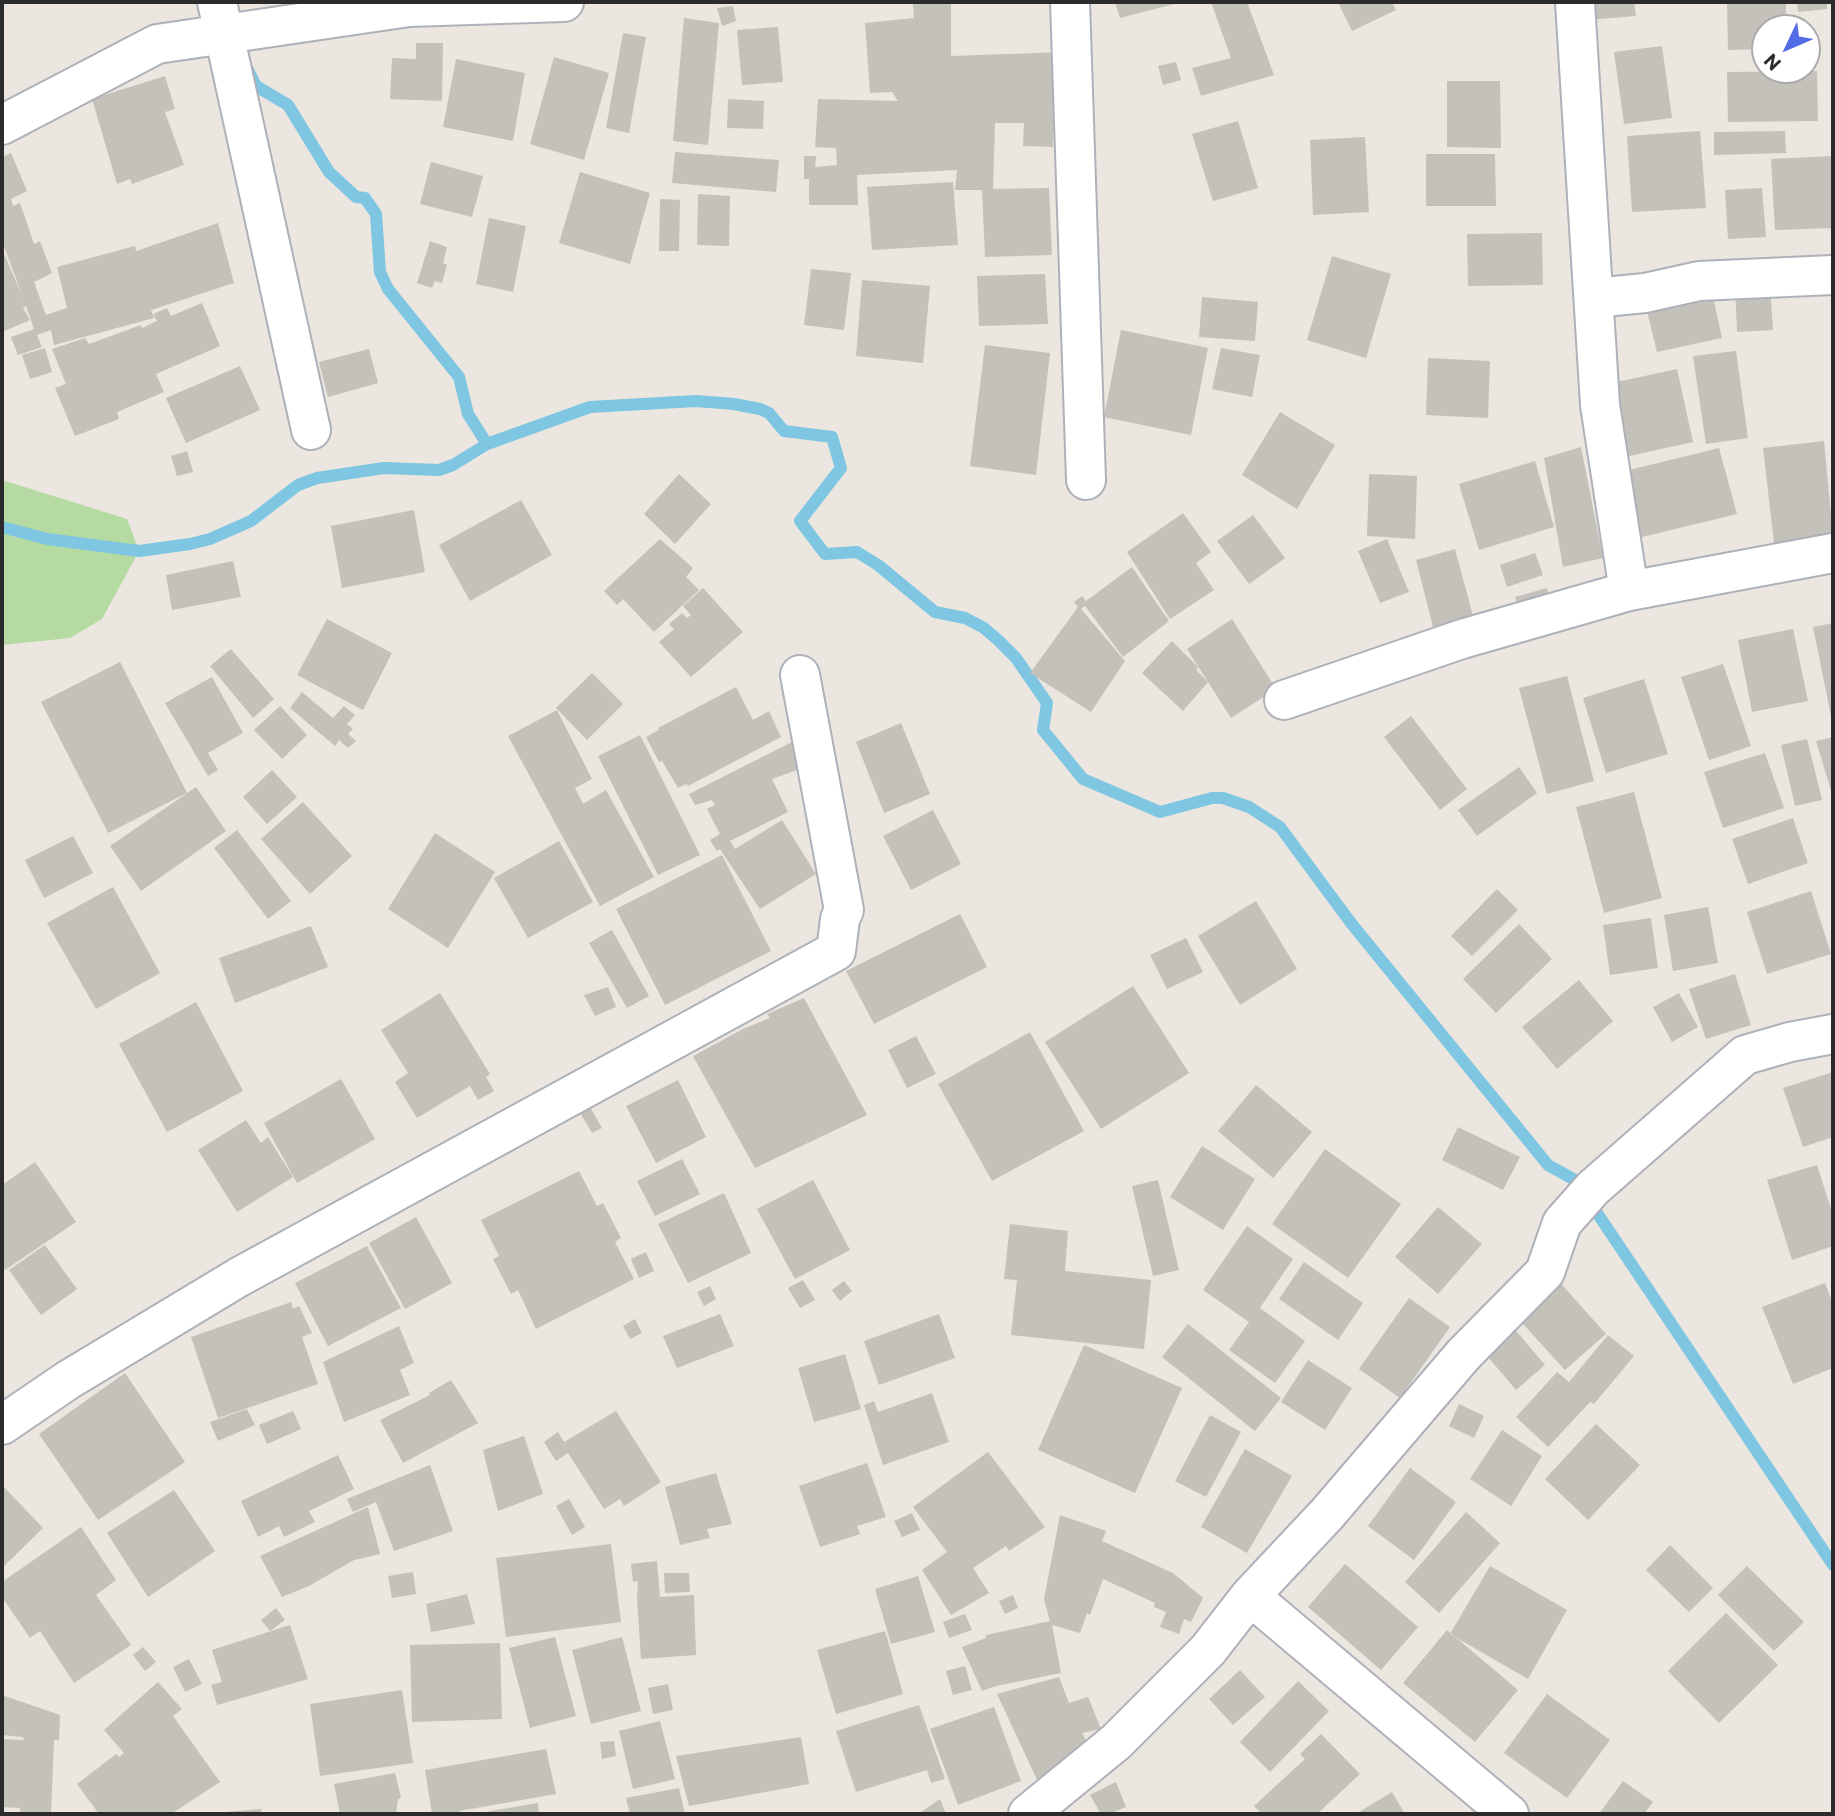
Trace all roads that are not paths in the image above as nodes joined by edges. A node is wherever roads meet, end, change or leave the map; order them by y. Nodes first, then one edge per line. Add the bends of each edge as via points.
1 (564, 2) edge
2 (1070, 2) edge
3 (1575, 2) edge
4 (220, 18) edge
5 (2, 125) edge
6 (1833, 275) edge
7 (1594, 298) junction
8 (312, 430) dead end
9 (1086, 480) dead end
10 (1833, 554) edge
11 (1629, 591) junction
12 (800, 675) dead end
13 (1284, 700) dead end
14 (1833, 1034) edge
15 (2, 1425) edge
16 (1250, 1596) junction
17 (1028, 1814) edge
18 (1509, 1814) edge

1 - 4 street
2 - 9 street
3 - 7 street
4 - 5 street via 157,44
4 - 8 street
6 - 7 street via 1699,281
7 - 11 street via 1600,405
10 - 11 street
11 - 13 street via 1462,639
12 - 15 street via 844,910 836,951 239,1277
14 - 16 street via 1745,1055 1593,1188 1562,1223 1545,1272 1464,1354
16 - 17 street via 1208,1650 1116,1742
16 - 18 street

